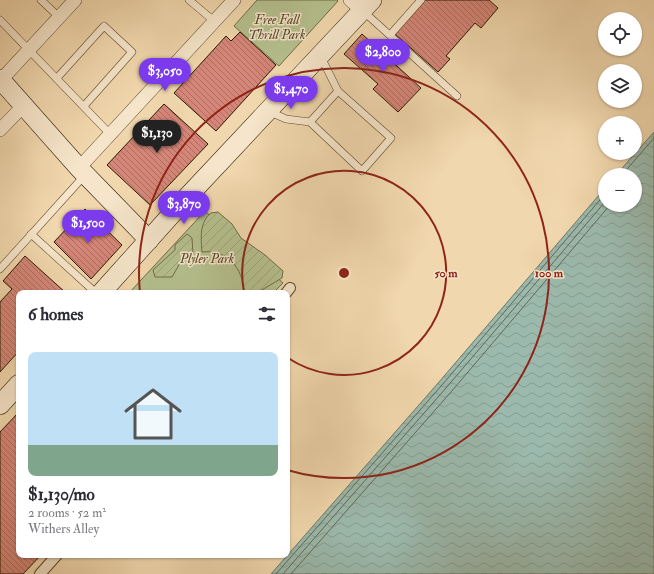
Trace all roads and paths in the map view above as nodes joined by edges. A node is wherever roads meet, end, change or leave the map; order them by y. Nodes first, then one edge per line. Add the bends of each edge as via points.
1 (41, 0) edge
2 (75, 0) edge
3 (188, 0) edge
4 (234, 0) edge
5 (421, 0) edge
6 (362, 4) edge
7 (59, 17) junction
8 (0, 20) edge
9 (214, 21) junction
10 (390, 35) junction
11 (29, 49) junction
12 (320, 56) junction
13 (56, 78) junction
14 (0, 79) edge
15 (338, 91) junction
16 (456, 96) dead end
17 (23, 106) junction
18 (84, 106) junction
19 (268, 111) junction
20 (310, 122) junction
21 (0, 130) edge
22 (110, 134) junction
23 (82, 171) junction
24 (31, 234) junction
25 (149, 240) junction
26 (0, 269) edge
27 (93, 290) edge
28 (104, 290) edge
29 (16, 387) edge
30 (0, 405) edge
31 (54, 558) edge
32 (40, 574) edge

1 - 7 lane
2 - 7 street
3 - 9 lane
4 - 9 street
5 - 10 lane
6 - 10 lane
6 - 12 main road
7 - 11 street
8 - 11 lane
9 - 22 street
10 - 16 lane
11 - 13 lane
11 - 14 street
12 - 15 lane
12 - 19 main road
13 - 18 lane
13 - 18 lane via 104,26 132,52
14 - 17 main road
15 - 20 lane
15 - 20 lane via 391,138 362,171
17 - 21 street
17 - 23 main road
18 - 22 lane
19 - 20 lane via 286,119
19 - 25 main road
22 - 23 street
23 - 24 lane
23 - 25 main road
24 - 26 lane
24 - 27 lane
25 - 28 main road
29 - 30 main road
31 - 32 street

